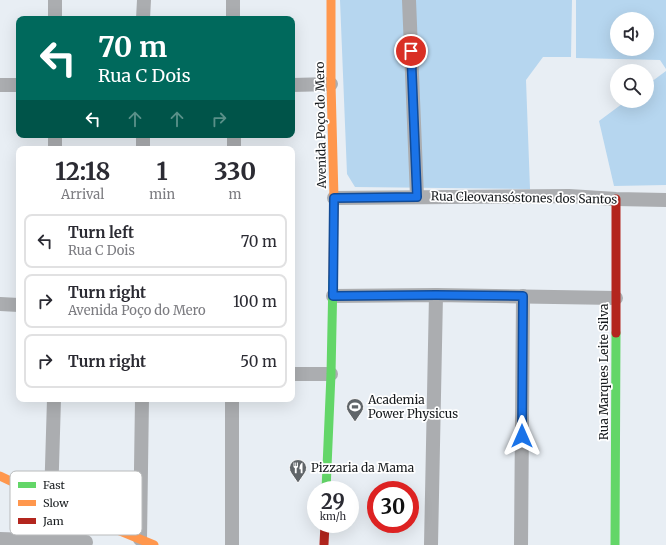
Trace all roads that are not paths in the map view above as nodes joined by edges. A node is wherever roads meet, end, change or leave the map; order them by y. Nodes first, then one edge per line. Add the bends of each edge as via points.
1 (55, 0) edge
2 (144, 0) edge
3 (233, 0) edge
4 (331, 0) edge
5 (409, 0) edge
6 (55, 16) edge
7 (144, 16) edge
8 (234, 16) edge
9 (331, 84) junction
10 (0, 85) edge
11 (16, 85) edge
12 (295, 85) edge
13 (417, 197) junction
14 (334, 198) junction
15 (616, 199) junction
16 (666, 200) edge
17 (436, 295) junction
18 (333, 296) junction
19 (523, 296) junction
20 (616, 298) junction
21 (0, 304) edge
22 (16, 305) edge
23 (295, 374) edge
24 (331, 374) junction
25 (54, 402) edge
26 (142, 402) edge
27 (232, 402) edge
28 (52, 471) edge
29 (141, 471) edge
30 (0, 476) edge
31 (10, 481) edge
32 (326, 481) edge
33 (325, 533) edge
34 (130, 535) edge
35 (140, 535) edge
36 (0, 539) edge
37 (140, 539) junction
38 (86, 544) edge
39 (154, 545) edge
40 (232, 545) edge
41 (326, 545) edge
42 (431, 545) edge
43 (521, 545) edge
44 (615, 545) edge

1 - 6 street
2 - 7 street
3 - 8 street
4 - 9 main road, Avenida Poço do Mero
5 - 13 street
9 - 12 street
9 - 14 main road, Avenida Poço do Mero
10 - 11 street
13 - 14 street, Rua Cleovansóstones dos Santos
13 - 15 street, Rua Cleovansóstones dos Santos via 569,196
14 - 18 main road, Avenida Poço do Mero
15 - 16 street, Rua Cleovansóstones dos Santos
15 - 20 main road, Rua Marques Leite Silva
17 - 18 street
17 - 19 street
17 - 42 street
18 - 24 main road, Avenida Poço do Mero
19 - 20 street
19 - 43 street
20 - 44 main road, Rua Marques Leite Silva
21 - 22 street
23 - 24 street
24 - 32 main road, Avenida Poço do Mero
25 - 28 street
26 - 29 street
27 - 40 street
30 - 31 main road
33 - 41 main road
34 - 37 main road
35 - 37 street
36 - 38 street
37 - 39 main road

